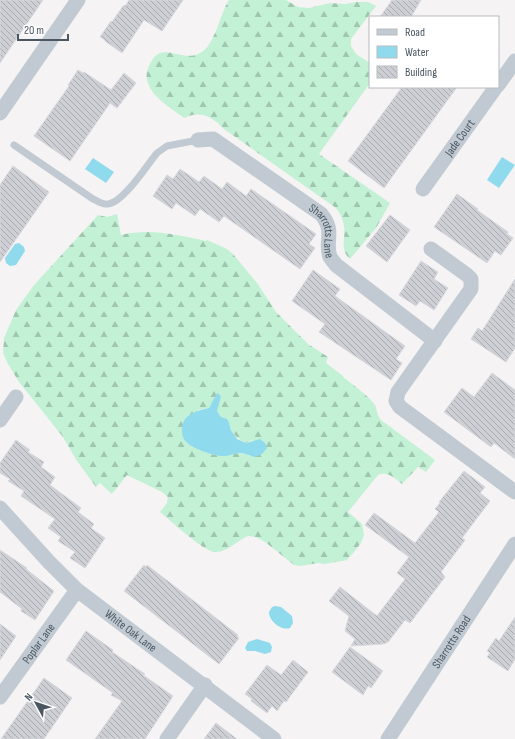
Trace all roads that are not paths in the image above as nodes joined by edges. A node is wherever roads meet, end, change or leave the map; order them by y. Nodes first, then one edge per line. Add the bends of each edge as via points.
1 (78, 0) edge
2 (515, 61) edge
3 (499, 83) edge
4 (496, 88) edge
5 (0, 113) edge
6 (198, 140) joint
7 (14, 145) dead end
8 (423, 189) dead end
9 (431, 249) dead end
10 (435, 341) junction
11 (16, 397) dead end
12 (0, 420) edge
13 (515, 492) edge
14 (0, 508) edge
15 (515, 544) edge
16 (77, 590) junction
17 (205, 686) junction
18 (0, 696) edge
19 (167, 739) edge
20 (274, 739) edge
21 (388, 739) edge

1 - 5 street
2 - 3 street, Jade Court
4 - 8 street, Jade Court
6 - 7 lane via 162,148 121,198 108,204 93,199
6 - 10 street, Sharrotts Lane via 213,139 321,214 327,221 330,257 336,265
9 - 10 street via 467,275 472,284 469,293
10 - 13 street via 398,392 397,404
11 - 12 street
14 - 16 street, White Oak Lane
15 - 21 street, Sharrotts Road
16 - 17 street, White Oak Lane
16 - 18 street, Poplar Lane
17 - 19 street
17 - 20 street, White Oak Lane

